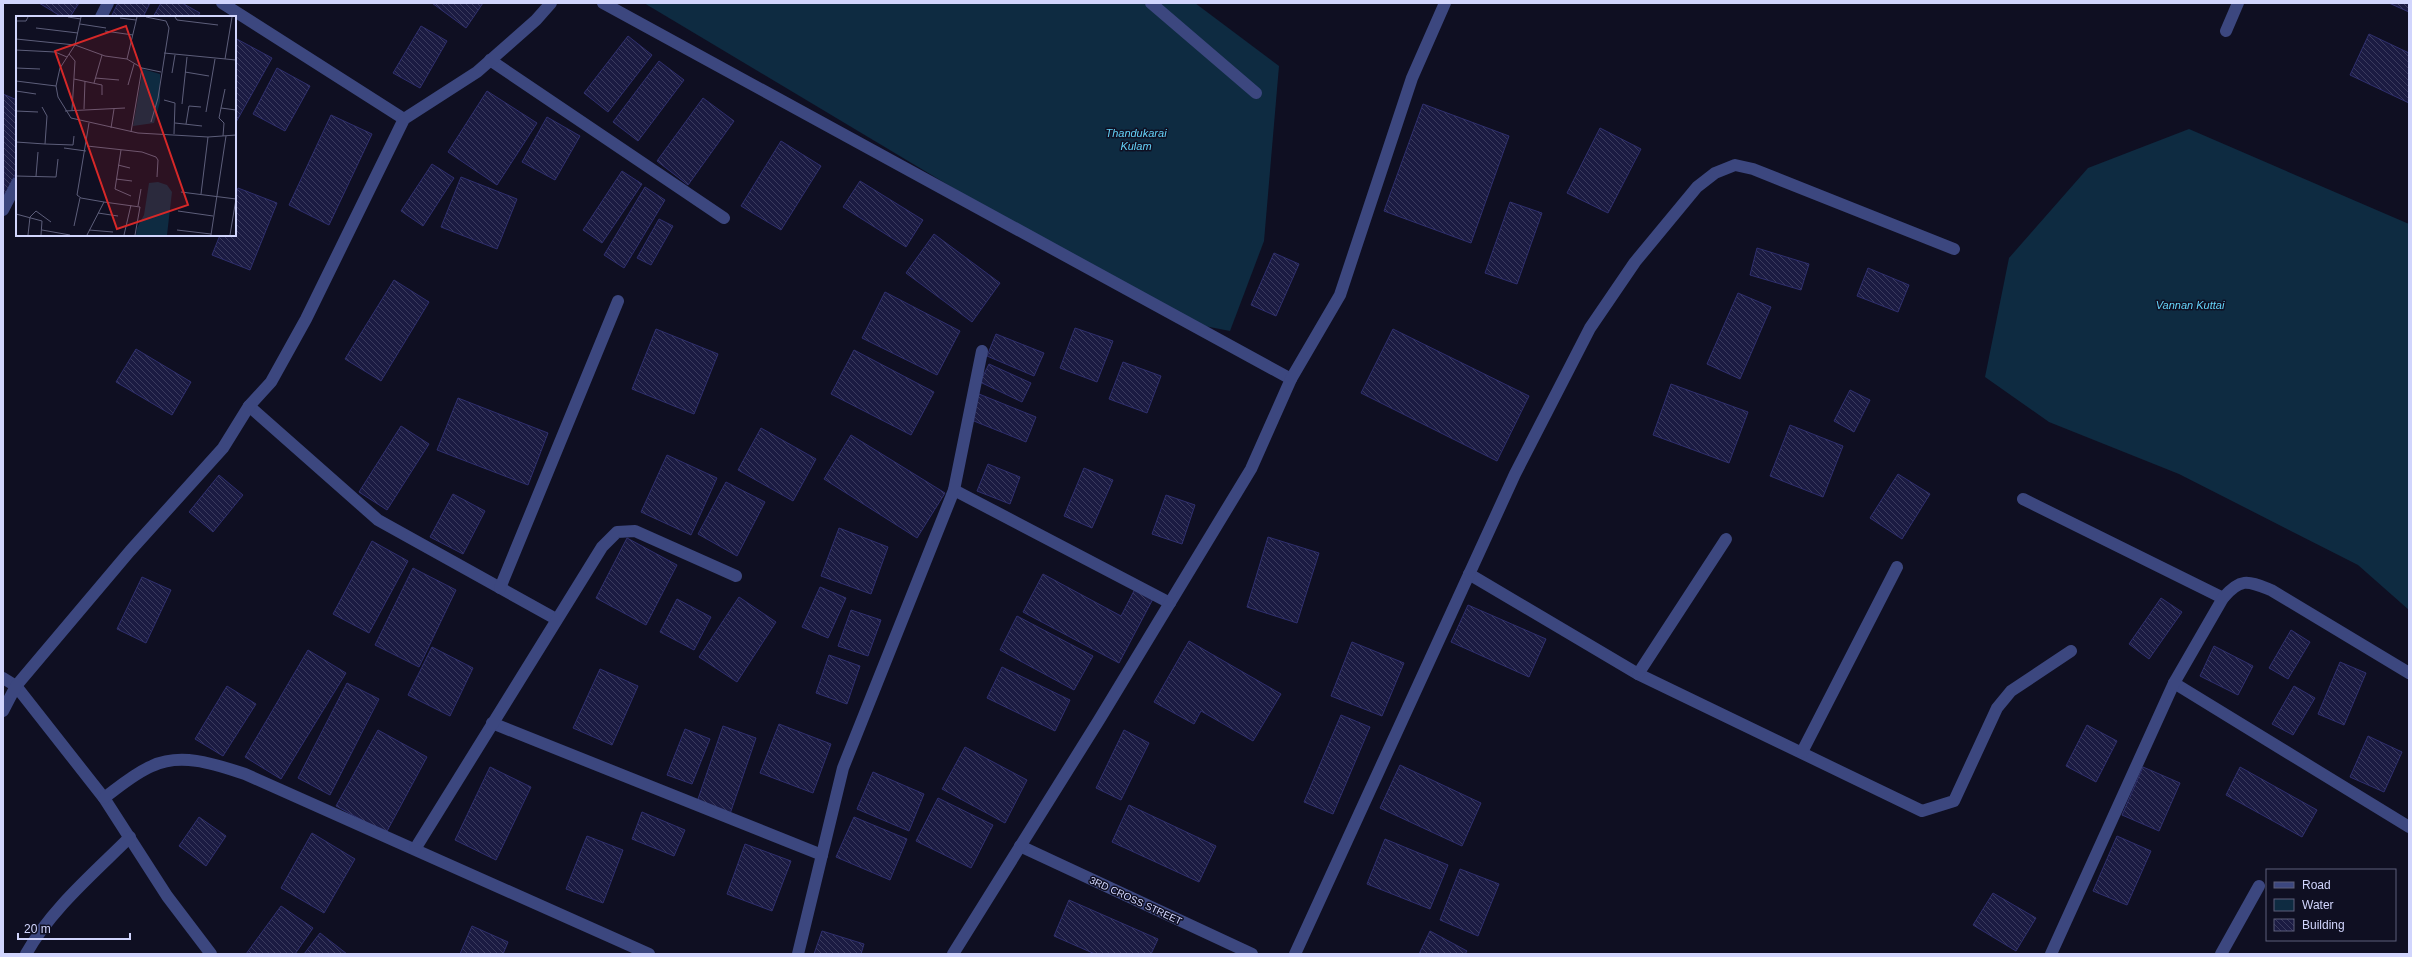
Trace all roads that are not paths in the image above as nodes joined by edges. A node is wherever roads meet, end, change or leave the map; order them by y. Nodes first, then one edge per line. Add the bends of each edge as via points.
1 (108, 3) edge
2 (222, 3) edge
3 (551, 3) edge
4 (603, 3) edge
5 (1151, 3) edge
6 (1445, 3) edge
7 (2238, 3) edge
8 (102, 16) edge
9 (2226, 30) dead end
10 (490, 60) junction
11 (1256, 93) dead end
12 (404, 119) junction
13 (16, 185) edge
14 (3, 210) edge
15 (724, 218) dead end
16 (1954, 249) dead end
17 (618, 301) dead end
18 (982, 351) dead end
19 (1291, 379) junction
20 (249, 406) junction
21 (954, 490) junction
22 (2023, 499) dead end
23 (1726, 539) dead end
24 (1897, 567) dead end
25 (1469, 574) junction
26 (736, 576) dead end
27 (500, 588) junction
28 (2223, 598) junction
29 (1170, 603) junction
30 (556, 619) junction
31 (2071, 651) dead end
32 (2409, 673) edge
33 (1638, 674) junction
34 (3, 678) edge
35 (2174, 683) junction
36 (16, 686) junction
37 (3, 711) edge
38 (492, 723) junction
39 (1802, 752) junction
40 (104, 798) junction
41 (2409, 827) edge
42 (130, 837) junction
43 (1020, 846) junction
44 (415, 849) junction
45 (822, 855) junction
46 (2258, 886) dead end
47 (26, 954) edge
48 (211, 954) edge
49 (649, 954) edge
50 (798, 954) edge
51 (953, 954) edge
52 (1252, 954) edge
53 (1295, 954) edge
54 (2051, 954) edge
55 (2221, 954) edge

1 - 8 street
2 - 12 street
3 - 10 street via 536,20
4 - 19 street
5 - 11 street
6 - 19 street via 1412,78 1340,295
7 - 9 street
10 - 12 street via 477,72
10 - 15 street
12 - 20 street via 306,319 270,382
13 - 14 street
16 - 25 street via 1753,169 1735,165 1715,173 1697,187 1635,262 1590,328 1515,474
17 - 27 street
18 - 21 street
19 - 29 street via 1251,469
20 - 27 street via 378,520
20 - 36 street via 223,448 130,551
21 - 29 street
21 - 45 street via 843,768
22 - 28 street
23 - 33 street
24 - 39 street
25 - 33 street
25 - 53 street
26 - 30 street via 635,531 617,532 602,547
27 - 30 street
28 - 32 street via 2233,587 2247,581 2271,590
28 - 35 street
29 - 43 street
30 - 38 street
31 - 39 street via 2011,690 1997,708 1954,801 1936,808 1922,811
33 - 39 street
34 - 36 street
35 - 41 street
35 - 54 street
36 - 37 street
36 - 40 street
38 - 44 street
38 - 45 street
40 - 42 street
40 - 44 street via 153,765 181,760 208,762 245,774
42 - 47 street via 66,902 34,939
42 - 48 street via 167,896
43 - 51 street
43 - 52 street, 3RD CROSS STREET
44 - 49 street
45 - 50 street
46 - 55 street

